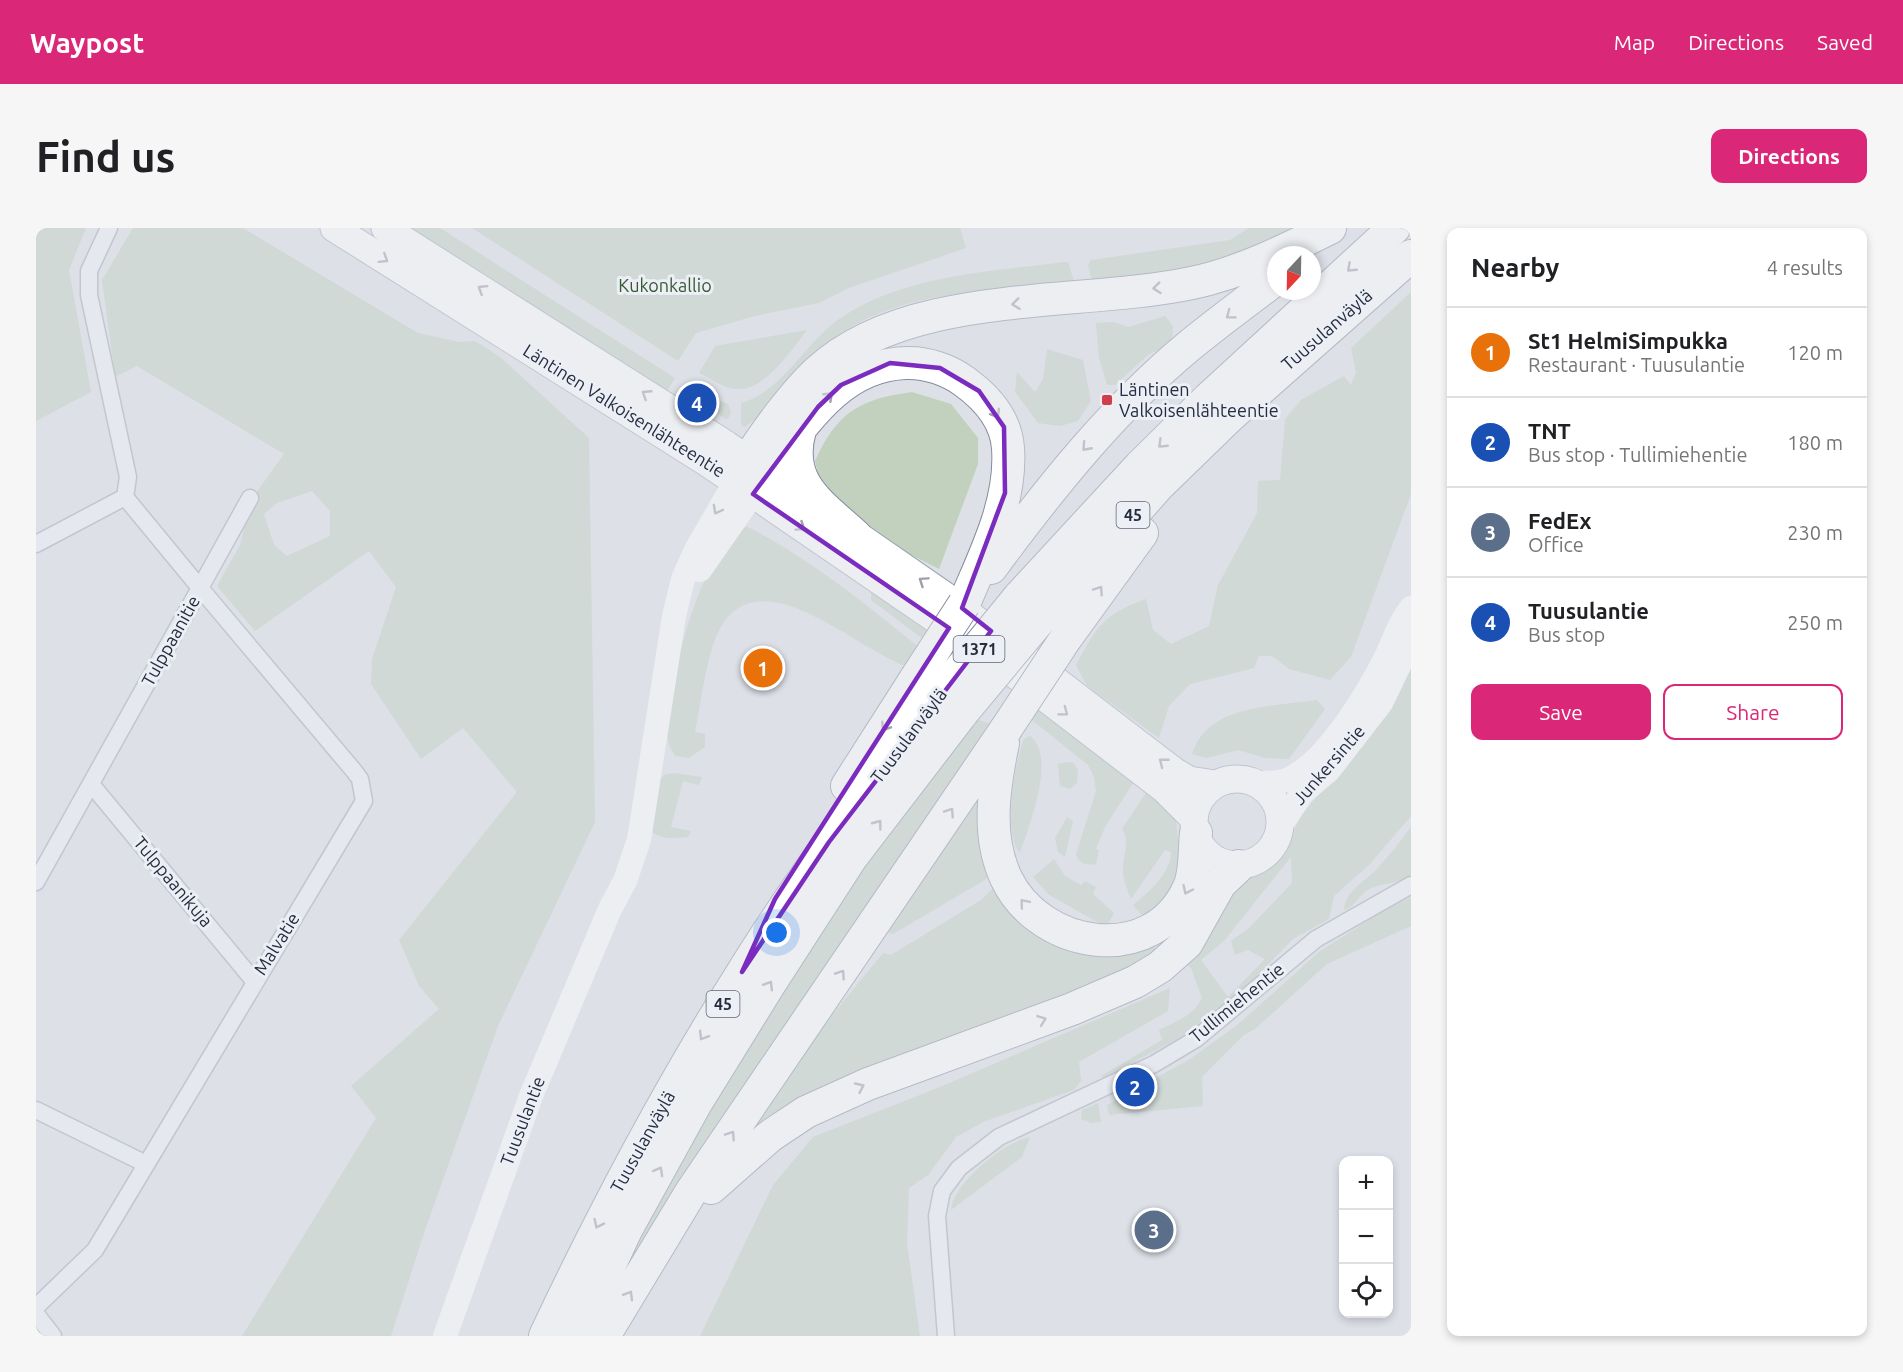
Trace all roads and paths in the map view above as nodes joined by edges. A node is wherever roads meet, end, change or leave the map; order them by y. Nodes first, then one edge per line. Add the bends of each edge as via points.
1 (109, 228) edge
2 (334, 228) edge
3 (385, 228) edge
4 (1330, 228) edge
5 (1343, 228) edge
6 (1394, 228) edge
7 (1320, 246) edge
8 (1411, 256) edge
9 (1267, 286) edge
10 (1229, 417) junction
11 (800, 430) junction
12 (750, 477) junction
13 (125, 497) junction
14 (250, 498) dead end
15 (856, 536) junction
16 (36, 544) edge
17 (982, 573) junction
18 (200, 588) junction
19 (1031, 607) junction
20 (1411, 608) edge
21 (1411, 641) edge
22 (940, 695) junction
23 (1006, 729) junction
24 (1253, 783) junction
25 (91, 784) junction
26 (1215, 784) junction
27 (1195, 826) junction
28 (1280, 826) junction
29 (1239, 866) junction
30 (36, 882) edge
31 (1411, 885) edge
32 (254, 981) junction
33 (36, 1110) edge
34 (146, 1164) junction
35 (653, 1254) junction
36 (36, 1307) edge
37 (36, 1314) edge
38 (53, 1336) edge
39 (445, 1336) edge
40 (544, 1336) edge
41 (577, 1336) edge
42 (604, 1336) edge
43 (946, 1336) edge

1 - 13 street via 89,271 89,295 128,477
2 -> 12 main road, Läntinen Valkoisenlähteentie
12 -> 3 main road, Läntinen Valkoisenlähteentie
4 -> 12 highway via 1242,268 1192,283 954,312 903,324 857,344 818,371
5 - 7 highway
6 -> 19 highway, Tuusulanväylä / 45 via 1147,458
8 - 10 highway, Tuusulanväylä / 45
9 -> 17 highway via 1189,346 1139,392 1084,448
10 - 19 highway, Tuusulanväylä / 45
23 -> 10 highway, bridge via 1105,581
11 - 12 highway
11 - 15 highway via 796,456 802,482
11 -> 17 highway via 841,385 890,363 940,368 979,391 1004,427 1008,471
12 - 15 main road, Läntinen Valkoisenlähteentie / 1371
12 -> 27 main road, Läntinen Valkoisenlähteentie / 1371 via 1164,789
12 - 39 main road, Tuusulantie via 674,616 650,764 636,803 610,909 531,1095
13 - 16 street
13 - 18 street, Tulppaanitie
14 - 18 street
26 -> 15 main road, Läntinen Valkoisenlähteentie / 1371 via 1189,780 1174,771 944,595
17 - 22 highway, bridge via 964,604
18 - 25 street, Tulppaanitie
18 - 32 street, Malvatie via 354,771 364,789 360,810
19 - 22 highway, Tuusulanväylä / 45, bridge
20 - 24 main road, Junkersintie via 1364,699 1316,758 1291,778 1277,783
21 - 28 main road, Junkersintie via 1381,703 1329,770 1302,793
22 -> 40 highway, Tuusulanväylä / 45 via 829,842 742,972 599,1220
41 -> 22 highway, Tuusulanväylä / 45 via 626,1230 696,1103 851,858
27 -> 23 highway via 1191,884 1178,906 1154,927 1101,942 1059,931 1026,907 1012,889 1001,863 993,805
35 -> 23 highway
24 - 26 main road via 1234,779
24 - 28 main road via 1271,799
25 - 30 street, Tulppaanitie
25 - 32 street, Tulppaanikuja
26 - 27 main road via 1198,802
27 - 29 main road via 1200,844 1217,860
28 - 29 main road via 1268,854
35 -> 29 highway via 687,1212 739,1160 806,1112 868,1083 1083,1005 1160,967 1187,943 1220,884
31 - 43 street, Tullimiehentie via 1316,939 1196,1039 1154,1064 999,1137 959,1168 942,1191 937,1216
32 - 34 street, Malvatie
33 - 34 street
34 - 36 street, Malvatie via 95,1250
42 -> 35 highway
37 - 38 street

